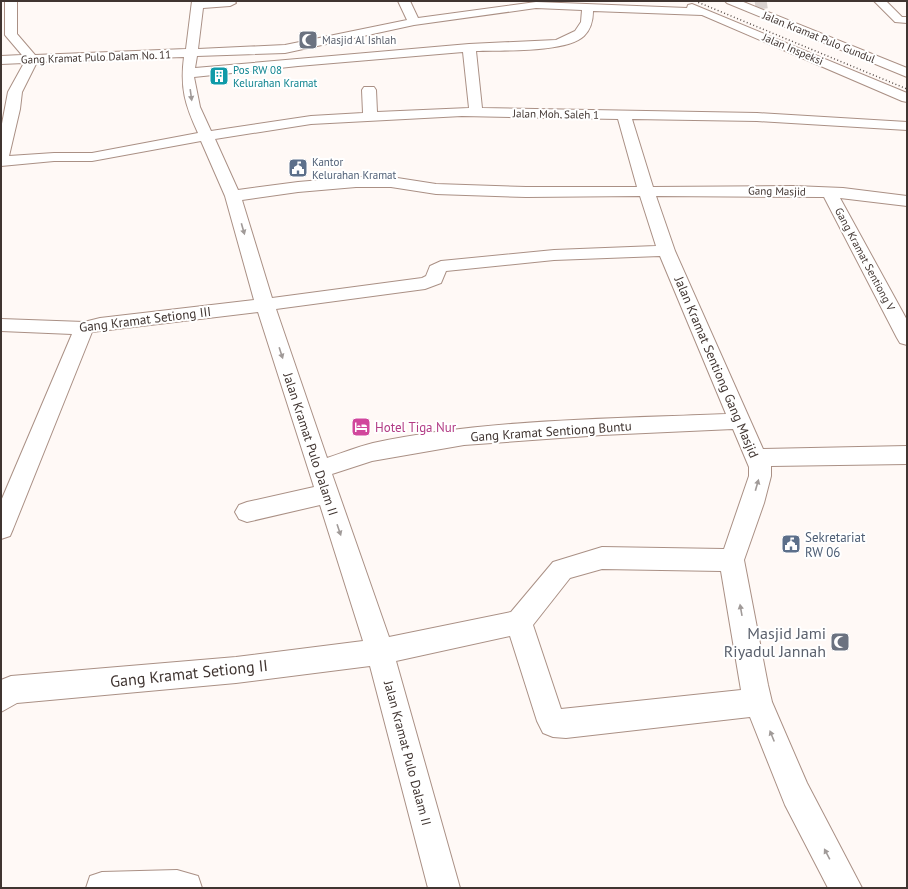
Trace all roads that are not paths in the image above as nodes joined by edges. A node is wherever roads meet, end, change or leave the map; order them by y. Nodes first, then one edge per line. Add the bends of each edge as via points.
1 (11, 1) edge
2 (404, 1) edge
3 (678, 1) edge
4 (732, 1) edge
5 (880, 1) edge
6 (198, 3) edge
7 (230, 3) dead end
8 (588, 6) junction
9 (705, 12) junction
10 (903, 20) edge
11 (414, 22) junction
12 (907, 35) edge
13 (469, 48) junction
14 (32, 59) junction
15 (1, 60) edge
16 (191, 63) junction
17 (907, 73) edge
18 (369, 90) dead end
19 (907, 98) edge
20 (7, 110) edge
21 (476, 113) junction
22 (624, 116) junction
23 (370, 117) junction
24 (907, 126) edge
25 (206, 136) junction
26 (1, 157) edge
27 (1, 161) edge
28 (646, 191) junction
29 (830, 193) junction
30 (233, 196) junction
31 (907, 201) edge
32 (666, 251) junction
33 (265, 305) junction
34 (1, 325) edge
35 (84, 328) junction
36 (904, 330) edge
37 (739, 421) junction
38 (907, 455) edge
39 (757, 458) junction
40 (320, 469) junction
41 (327, 494) junction
42 (247, 512) dead end
43 (1, 529) edge
44 (732, 560) junction
45 (519, 622) junction
46 (380, 652) junction
47 (1, 698) edge
48 (758, 702) junction
49 (102, 888) edge
50 (186, 888) edge
51 (443, 888) edge
52 (846, 888) edge

1 - 14 street via 11,35
2 - 11 street
3 - 9 street, Jalan Inspeksi
4 - 17 street, Jalan Kramat Pulo Gundul via 750,5
5 - 10 street
6 - 7 street
6 - 16 street, Jalan Kramat Pulo Dalam II
8 - 9 street
8 - 11 street via 536,5
8 - 13 street via 587,22 579,34 558,44
9 - 19 street, Jalan Inspeksi
10 - 12 street
11 - 16 street via 304,46
13 - 16 street via 298,62
13 - 21 street
14 - 15 street, Gang Kramat Pulo Dalam No. 11
14 - 16 street, Gang Kramat Pulo Dalam No. 11
14 - 20 street
16 -> 25 street, Jalan Kramat Pulo Dalam II via 188,78 193,106
18 - 23 street
20 - 26 street
21 - 22 street, Jalan Moh. Saleh 1
21 - 23 street, Jalan Moh. Saleh 1
22 - 24 street, Jalan Moh. Saleh 1 via 757,117
22 - 28 street, Jalan Kramat Sentiong Gang Masjid
23 - 25 street, Jalan Moh. Saleh 1 via 311,120
25 - 27 street, Jalan Moh. Saleh 1 via 92,157
25 - 30 street, Jalan Kramat Pulo Dalam II
28 - 29 street, Gang Masjid
28 - 30 street via 458,190 391,182 356,182
28 - 32 street, Jalan Kramat Sentiong Gang Masjid
29 - 31 street, Gang Masjid
29 - 36 street, Gang Kramat Sentiong V
30 -> 33 street, Jalan Kramat Pulo Dalam II
32 - 33 street via 554,255 441,266 436,270 435,279 431,282
32 - 37 street, Jalan Kramat Sentiong Gang Masjid
33 - 35 street, Gang Kramat Setiong III
33 -> 40 street, Jalan Kramat Pulo Dalam II
34 - 35 street, Gang Kramat Setiong III
35 - 43 street
37 - 39 street, Jalan Kramat Sentiong Gang Masjid
37 - 40 street, Gang Kramat Sentiong Buntu via 464,437 372,452
38 - 39 street
44 -> 39 street, Jalan Kramat Sentiong Gang Masjid via 760,476
40 - 41 street, Jalan Kramat Pulo Dalam II
41 - 42 street
41 -> 46 street, Jalan Kramat Pulo Dalam II
44 - 45 street via 602,558 562,570
48 -> 44 street, Jalan Kramat Sentiong Gang Masjid
45 - 46 street
45 - 48 street via 553,723 566,724
46 - 47 street, Gang Kramat Setiong II via 236,670 11,690
46 - 51 street, Jalan Kramat Pulo Dalam II
52 -> 48 street, Jalan Kramat Sentiong Gang Masjid via 796,794
49 - 50 street

